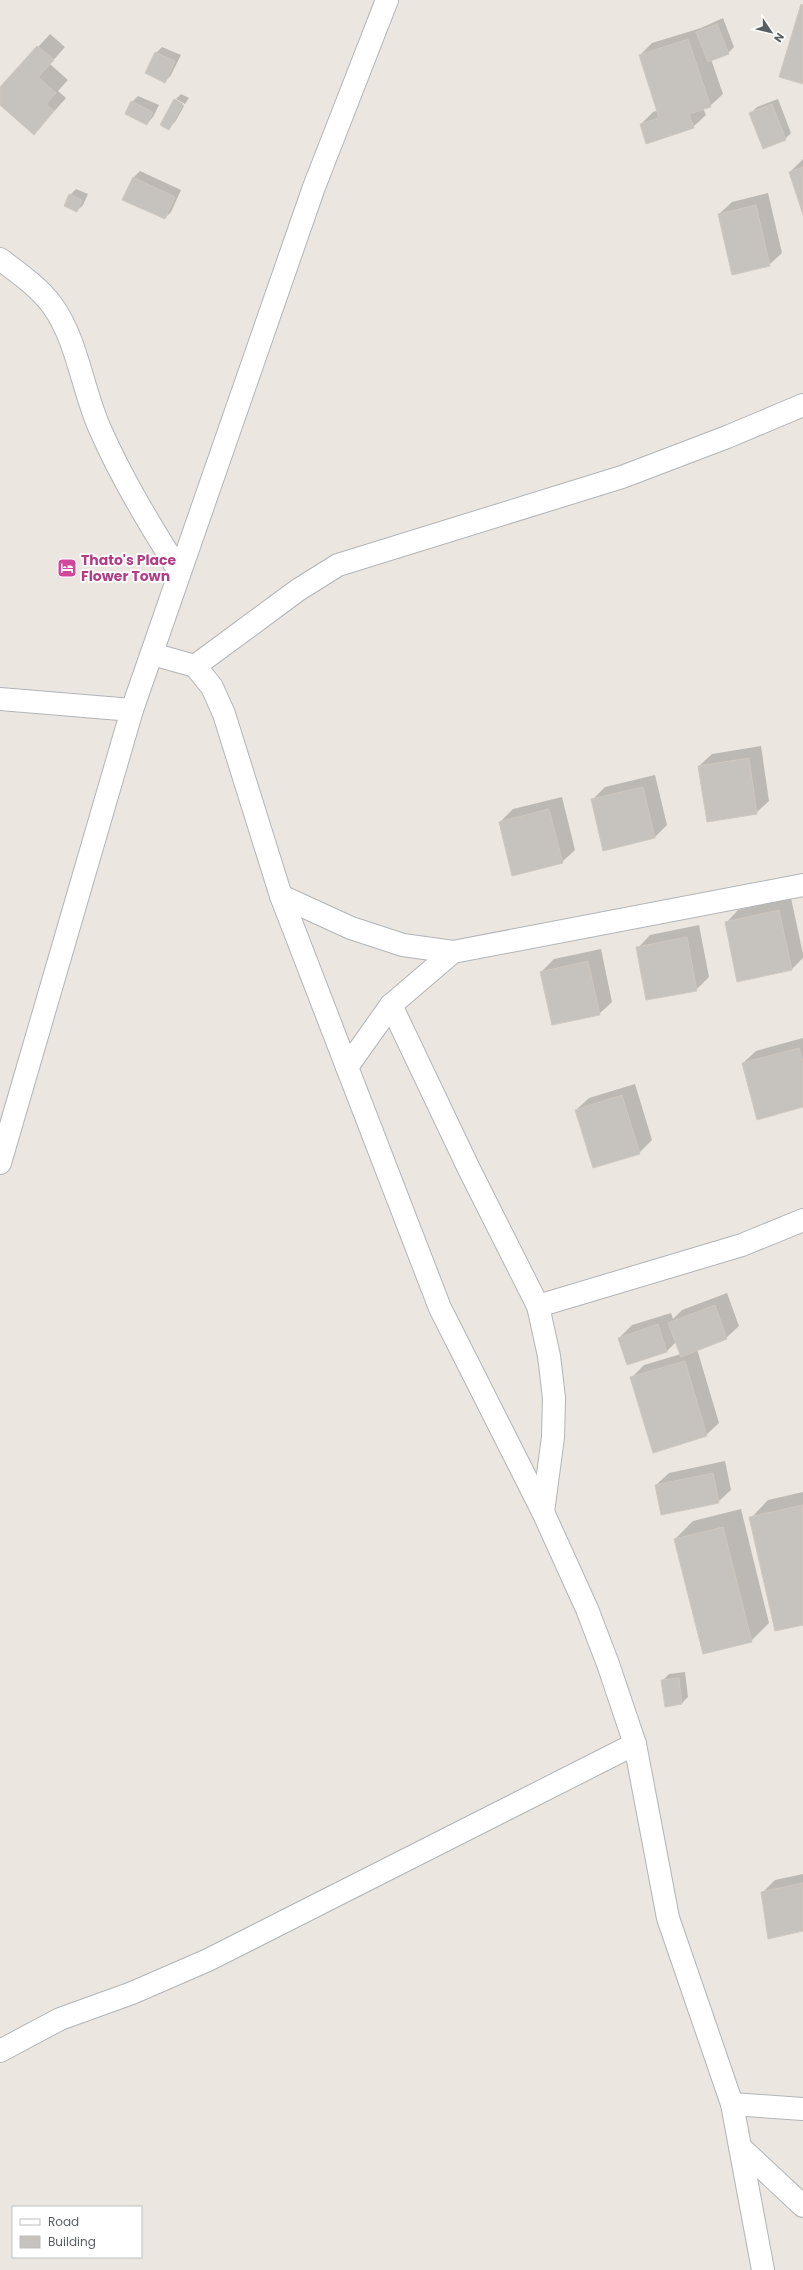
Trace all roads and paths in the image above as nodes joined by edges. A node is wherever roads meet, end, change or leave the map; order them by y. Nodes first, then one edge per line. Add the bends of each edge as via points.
1 (387, 0) edge
2 (0, 259) edge
3 (803, 405) edge
4 (179, 571) junction
5 (152, 654) junction
6 (195, 666) junction
7 (0, 699) edge
8 (132, 710) junction
9 (803, 885) edge
10 (281, 896) junction
11 (453, 952) junction
12 (391, 1005) junction
13 (347, 1066) junction
14 (0, 1163) edge
15 (803, 1220) edge
16 (538, 1306) junction
17 (543, 1512) junction
18 (635, 1744) junction
19 (0, 2051) edge
20 (732, 2104) junction
21 (803, 2110) edge
22 (740, 2147) junction
23 (803, 2206) edge
24 (763, 2270) edge

1 - 4 street via 314,187
2 - 4 street via 36,286 52,305 71,343 99,427 122,476
3 - 6 street via 622,477 338,565 298,590
4 - 5 street
5 - 6 street
5 - 8 street
6 - 10 street via 212,687 224,714
7 - 8 street
8 - 14 street
9 - 11 street
10 - 11 street via 351,928 403,945
10 - 13 street
11 - 12 street
12 - 13 street
12 - 16 street
13 - 17 street via 440,1308
15 - 16 street via 742,1245
16 - 17 street via 549,1356 554,1398 553,1438
17 - 18 street via 590,1616
18 - 19 street via 208,1960 132,1993 60,2019
18 - 20 street via 668,1918
20 - 21 street
20 - 22 street
22 - 23 street
22 - 24 street

